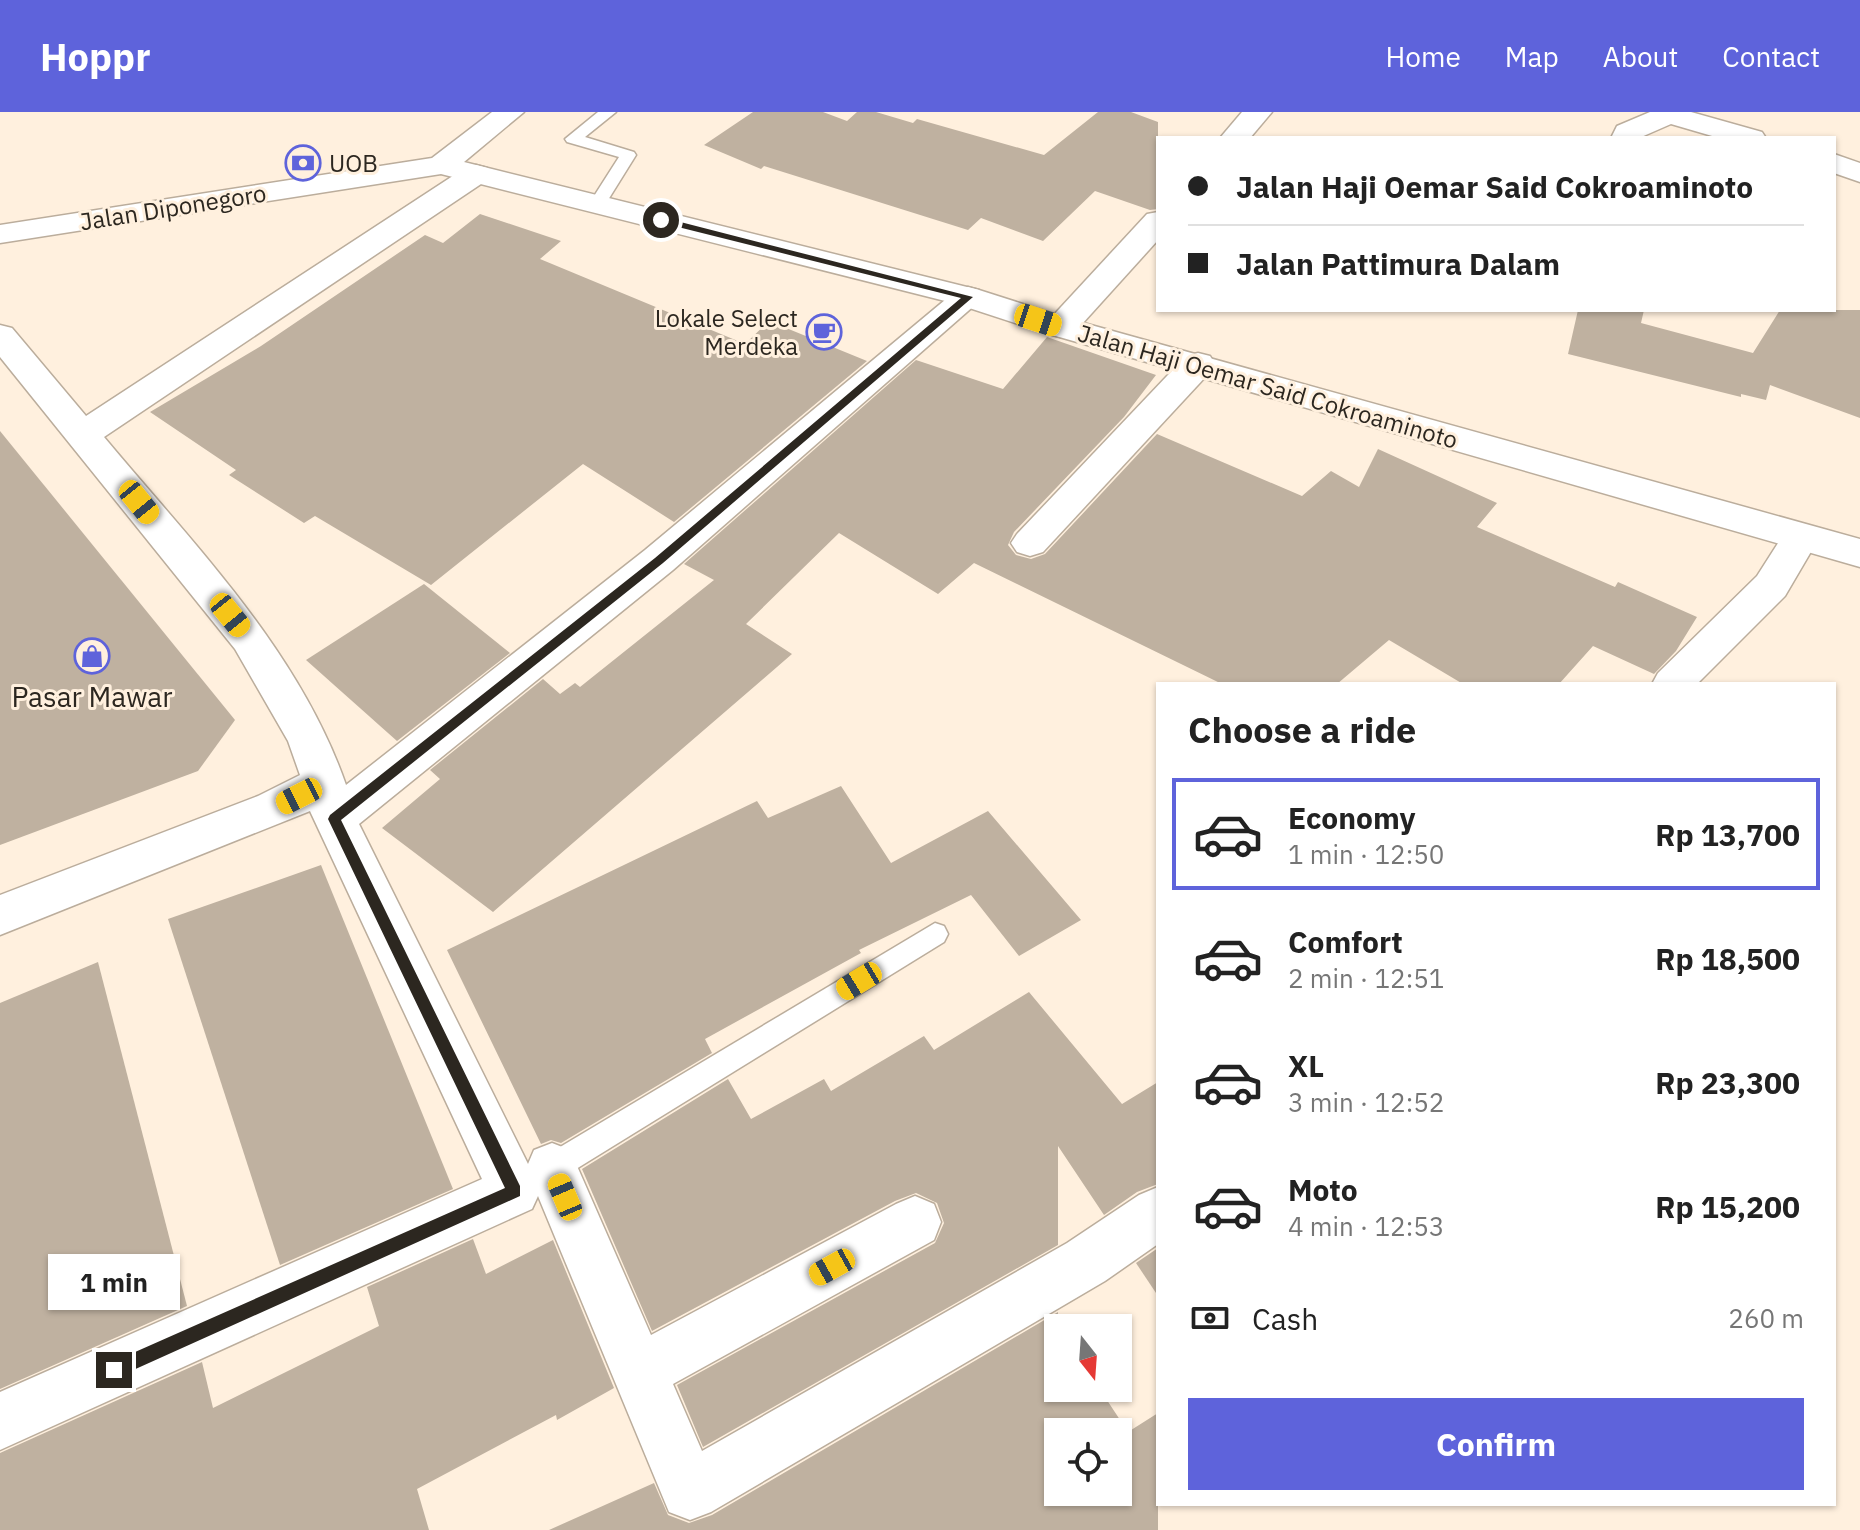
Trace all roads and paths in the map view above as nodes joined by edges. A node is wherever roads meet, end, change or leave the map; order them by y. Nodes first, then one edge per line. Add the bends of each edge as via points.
1 (510, 112) edge
2 (580, 112) edge
3 (1258, 112) edge
4 (1675, 112) edge
5 (604, 115) edge
6 (1236, 136) edge
7 (1626, 136) edge
8 (1745, 136) edge
9 (1836, 164) edge
10 (441, 165) junction
11 (1860, 173) edge
12 (476, 174) junction
13 (597, 204) junction
14 (1156, 223) edge
15 (0, 234) edge
16 (968, 297) junction
17 (1061, 327) junction
18 (0, 335) edge
19 (1198, 364) junction
20 (84, 434) junction
21 (1800, 538) junction
22 (1030, 543) dead end
23 (1860, 553) edge
24 (1674, 682) edge
25 (329, 801) junction
26 (0, 915) edge
27 (935, 934) dead end
28 (533, 1180) junction
29 (1156, 1214) edge
30 (915, 1222) dead end
31 (639, 1372) junction
32 (0, 1421) edge

1 - 10 street
2 - 5 lane
3 - 6 street
4 - 7 street
4 - 8 street via 1682,119
5 - 13 lane via 573,139 628,155
9 - 11 street
10 - 12 street, Jalan Haji Oemar Said Cokroaminoto
10 - 15 street, Jalan Diponegoro
12 - 13 street, Jalan Haji Oemar Said Cokroaminoto
12 - 20 street
13 - 16 street, Jalan Haji Oemar Said Cokroaminoto
14 - 17 street
16 - 17 street, Jalan Haji Oemar Said Cokroaminoto
16 - 25 street via 659,560
17 - 19 street, Jalan Haji Oemar Said Cokroaminoto
18 - 20 street
19 - 21 street, Jalan Haji Oemar Said Cokroaminoto
19 - 22 street
20 - 25 street via 249,638 308,739
21 - 23 street, Jalan Haji Oemar Said Cokroaminoto
21 - 24 street via 1771,586
25 - 26 street via 273,809
25 - 28 street
27 - 28 lane
28 - 31 street
28 - 32 street
29 - 31 street via 1086,1262 690,1491
30 - 31 street

